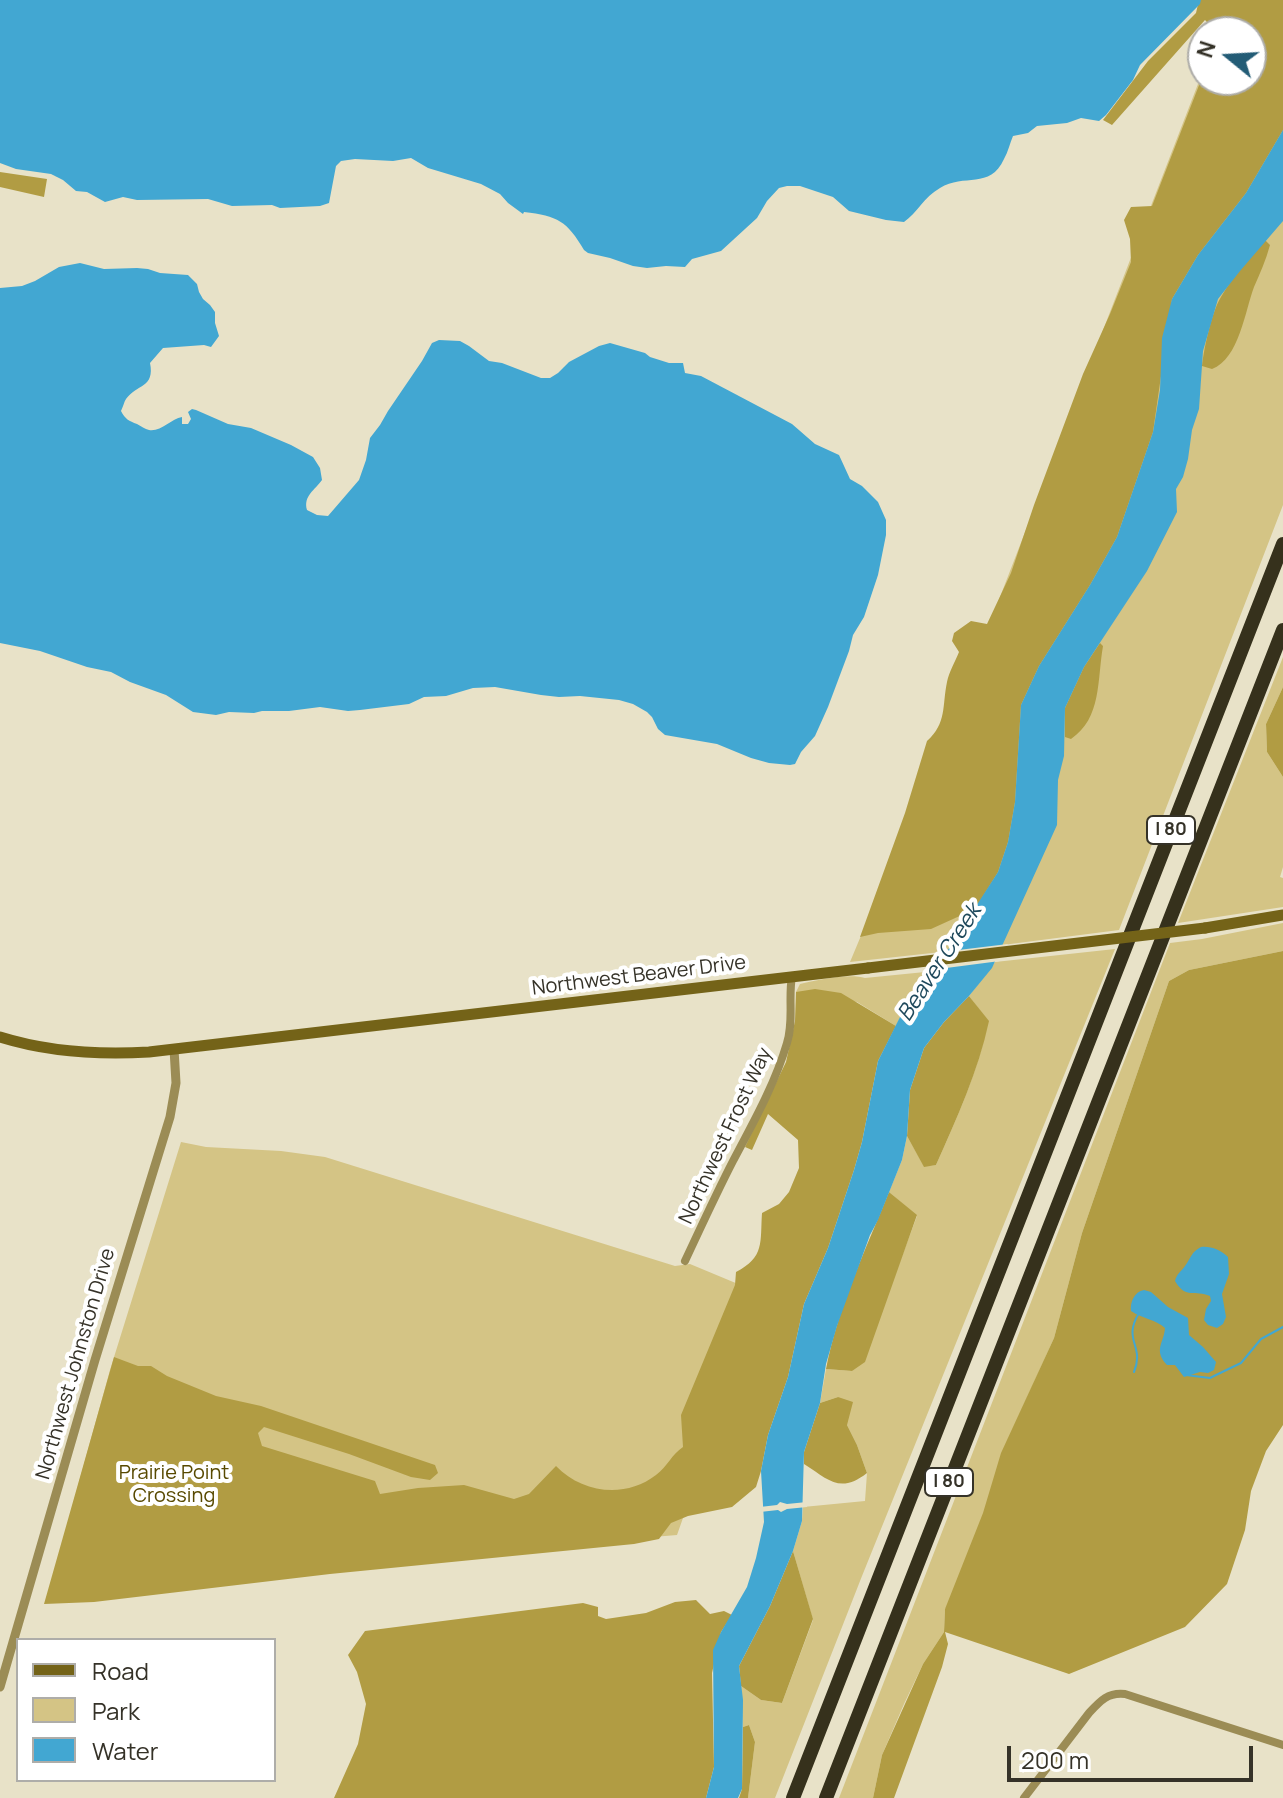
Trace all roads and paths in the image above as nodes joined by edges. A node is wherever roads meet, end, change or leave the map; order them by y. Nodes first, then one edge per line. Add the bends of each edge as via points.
1 (1283, 544) edge
2 (1283, 630) edge
3 (1283, 915) edge
4 (792, 976) junction
5 (0, 1037) edge
6 (174, 1049) junction
7 (685, 1261) dead end
8 (0, 1687) edge
9 (1283, 1745) edge
10 (793, 1798) edge
11 (826, 1798) edge
12 (1026, 1798) edge
13 (1038, 1798) edge

1 - 10 highway, I 80
2 - 11 highway, I 80
3 - 4 main road, Northwest Beaver Drive, bridge
4 - 6 main road, Northwest Beaver Drive
4 - 7 street, Northwest Frost Way via 783,1056
5 - 6 main road, Northwest Beaver Drive via 85,1053
6 - 8 street, Northwest Johnston Drive via 170,1117
9 - 12 street via 1125,1694 1109,1695
12 - 13 street

